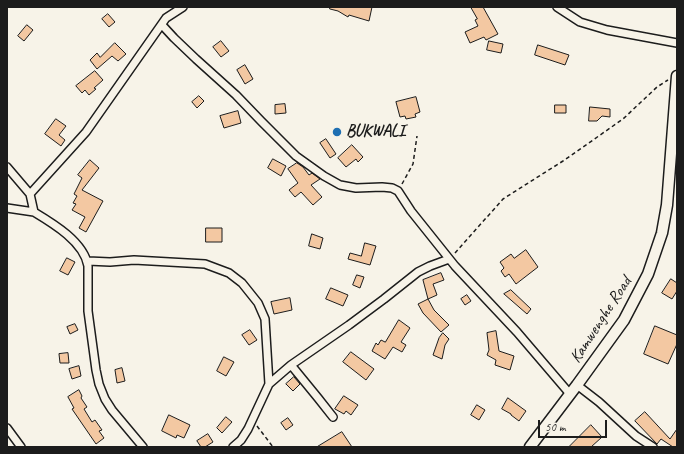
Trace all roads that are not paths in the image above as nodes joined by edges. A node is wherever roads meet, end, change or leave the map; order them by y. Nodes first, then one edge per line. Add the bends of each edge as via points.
1 (182, 7) edge
2 (557, 7) edge
3 (162, 25) junction
4 (677, 43) edge
5 (677, 76) edge
6 (7, 167) edge
7 (30, 194) junction
8 (7, 208) edge
9 (34, 212) junction
10 (449, 259) junction
11 (88, 261) junction
12 (291, 366) junction
13 (269, 384) junction
14 (577, 385) junction
15 (570, 394) junction
16 (333, 417) dead end
17 (7, 428) edge
18 (21, 447) edge
19 (143, 447) edge
20 (233, 447) edge
21 (530, 447) edge
22 (653, 447) edge

1 - 3 street via 166,18
2 - 4 street via 580,22 607,30
3 - 7 street via 86,132
3 - 10 street via 296,156 324,176 340,185 356,188 392,188 398,191
5 - 14 main road, Kamwenghe Road via 668,205 651,268 624,320
6 - 7 street
7 - 9 street
8 - 9 street
9 - 11 street via 73,239
10 - 12 street via 418,272 349,326
10 - 15 street
11 - 13 street via 134,260 205,264 230,273 258,303 265,319
11 - 19 street via 88,311 99,384 112,410
12 - 13 street
12 - 16 street
13 - 20 street via 252,421 241,440
14 - 15 main road, Kamwenghe Road
14 - 22 street via 636,436
15 - 21 main road, Kamwenghe Road
17 - 18 street

